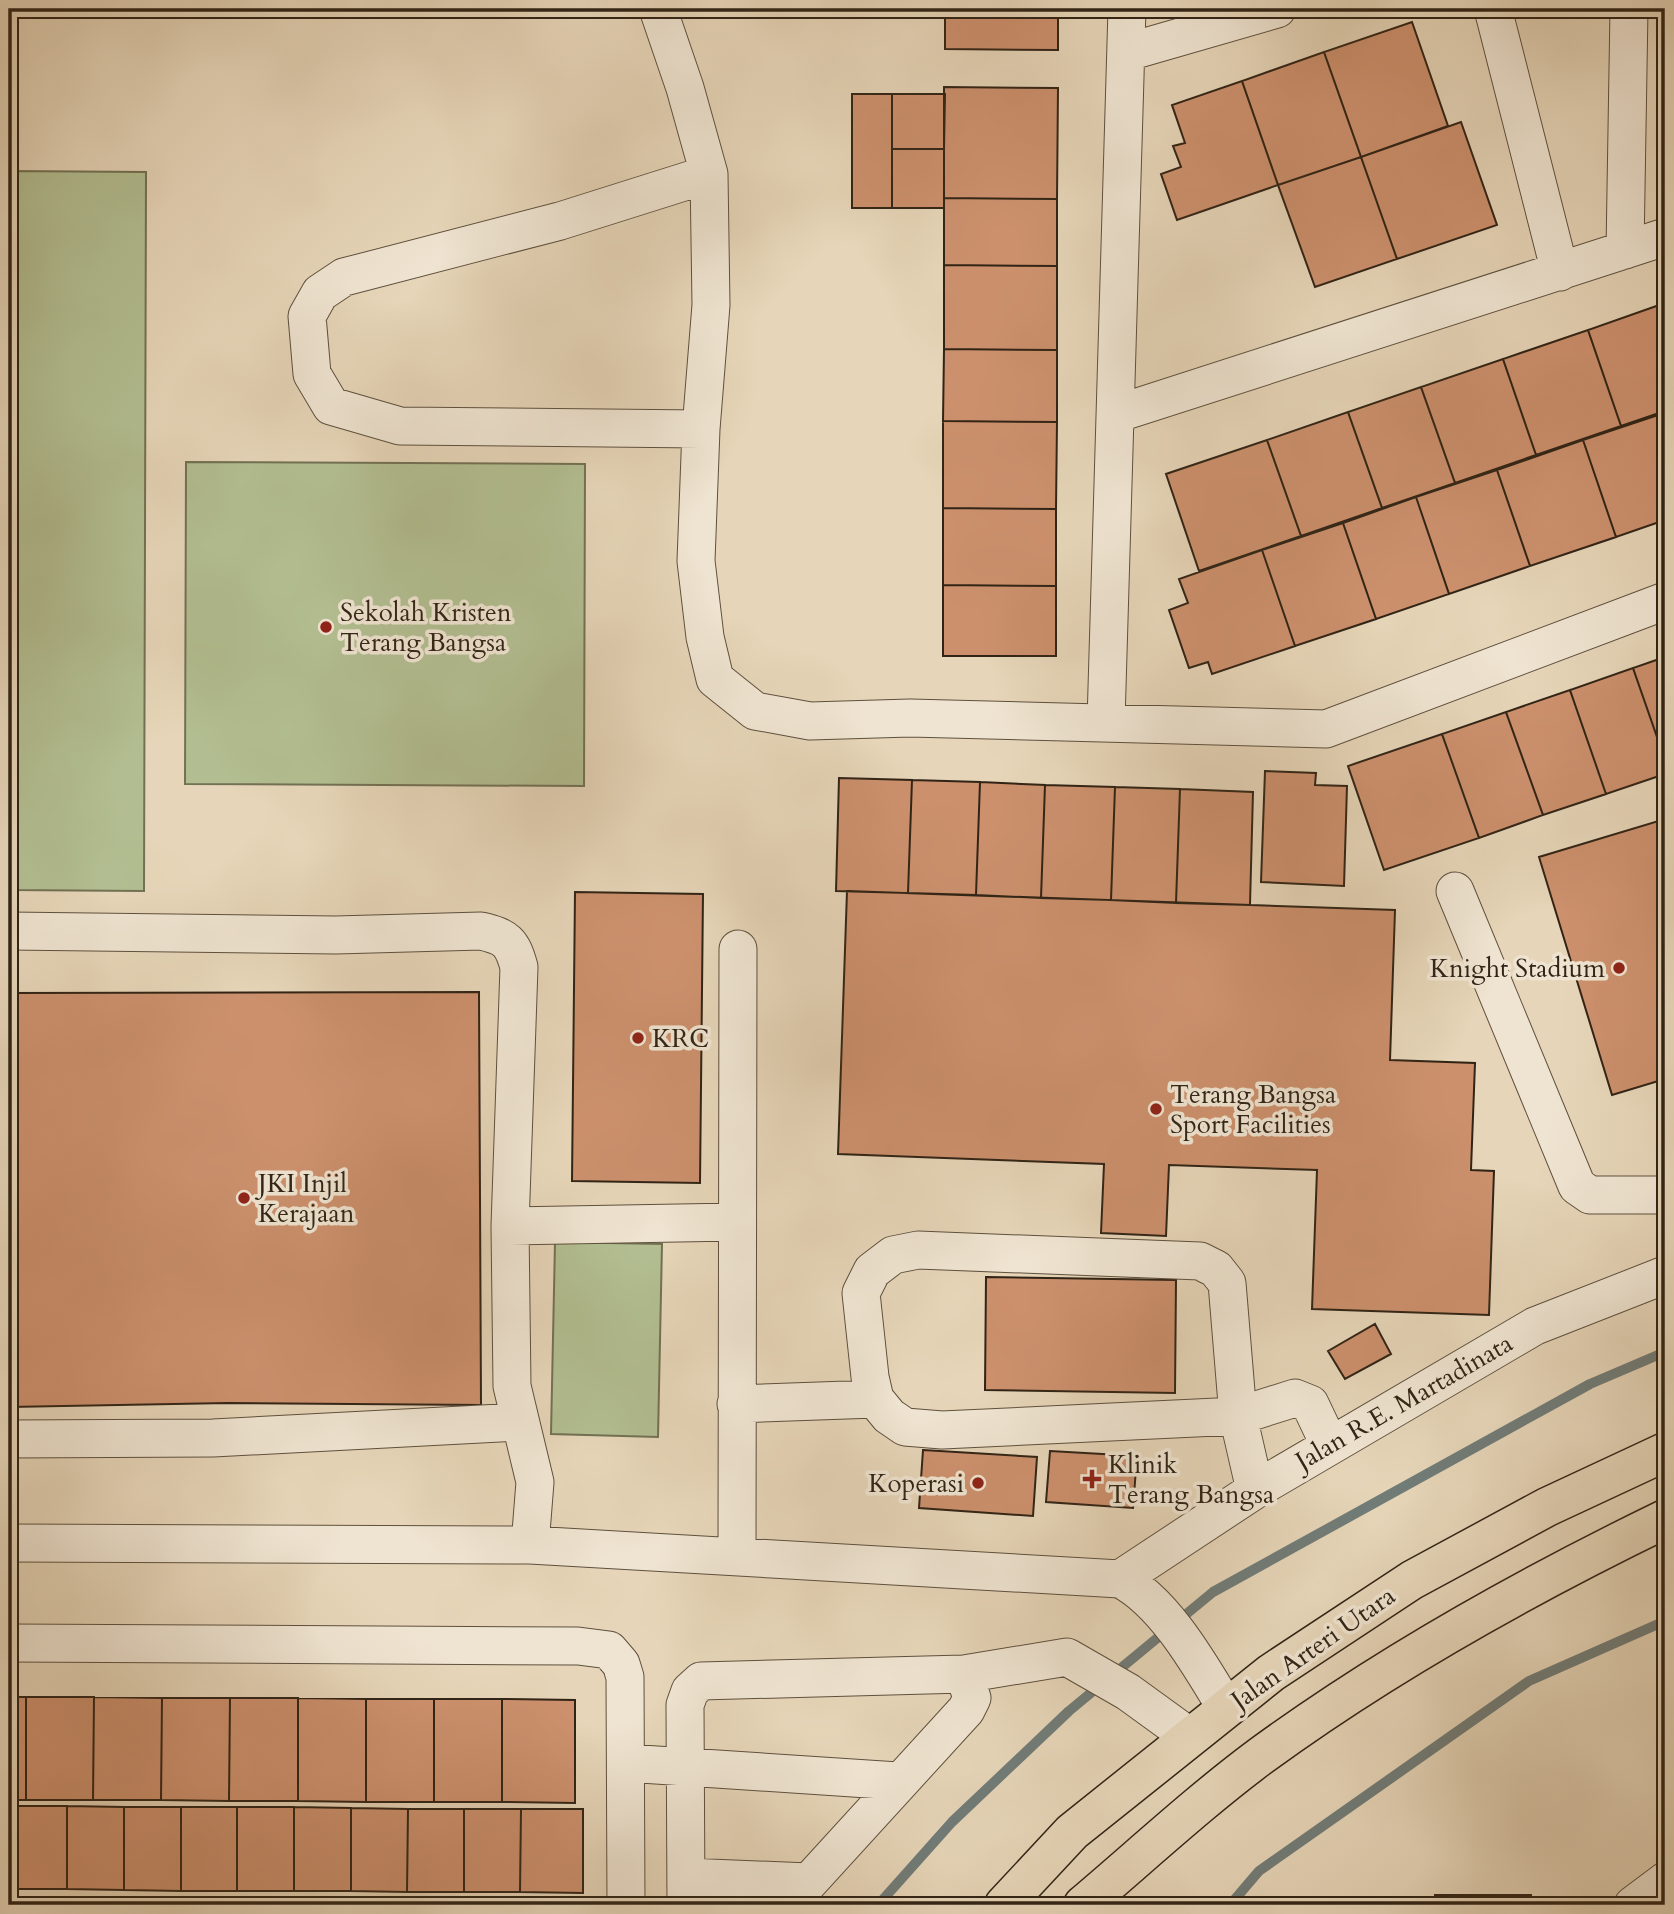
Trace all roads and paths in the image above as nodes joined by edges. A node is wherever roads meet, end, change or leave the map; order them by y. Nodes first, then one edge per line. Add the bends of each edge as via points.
1 (658, 9) edge
2 (1127, 9) edge
3 (1276, 9) edge
4 (1493, 9) edge
5 (1629, 9) edge
6 (1128, 52) junction
7 (709, 174) junction
8 (1665, 237) edge
9 (1625, 250) junction
10 (1560, 272) junction
11 (1116, 414) junction
12 (701, 429) junction
13 (1665, 601) edge
14 (1106, 722) junction
15 (1455, 891) dead end
16 (9, 931) edge
17 (738, 950) dead end
18 (1665, 1195) edge
19 (735, 1222) junction
20 (510, 1226) junction
21 (1665, 1275) edge
22 (876, 1399) junction
23 (736, 1404) junction
24 (1238, 1416) junction
25 (519, 1422) junction
26 (9, 1439) edge
27 (1329, 1444) junction
28 (1665, 1452) edge
29 (1255, 1490) junction
30 (1665, 1519) edge
31 (9, 1543) edge
32 (530, 1545) junction
33 (737, 1554) junction
34 (1120, 1578) junction
35 (9, 1643) edge
36 (964, 1674) junction
37 (1226, 1708) junction
38 (1190, 1737) junction
39 (626, 1763) junction
40 (685, 1769) junction
41 (898, 1781) junction
42 (1665, 1881) edge
43 (686, 1891) edge
44 (798, 1894) edge
45 (626, 1905) edge
46 (1004, 1905) edge
47 (1083, 1905) edge
48 (1633, 1905) edge

1 - 7 street
2 - 6 street
3 - 6 street
4 - 10 street
5 - 9 street
6 - 11 street
7 - 12 street via 711,305
7 - 12 street via 560,221 344,277 320,293 307,316 313,374 331,407 400,426
8 - 9 street
9 - 10 street
10 - 11 street
11 - 14 street
12 - 14 street via 696,561 705,637 715,679 755,711 810,721
13 - 14 street via 1326,729
15 - 18 street via 1577,1186 1590,1195
16 - 20 street via 498,934 513,946 519,967
17 - 19 street
19 - 20 street
19 - 23 street
20 - 25 street via 512,1387
21 - 27 street, Jalan R.E. Martadinata via 1535,1326
22 - 23 street
22 - 24 street via 905,1427 942,1430
22 - 24 street via 861,1293 872,1271 893,1255 918,1250 1200,1261 1216,1269 1227,1283
23 - 33 street
24 - 27 street via 1304,1399
24 - 29 street
25 - 26 street via 214,1437
25 - 32 street via 535,1482
27 - 29 street, Jalan R.E. Martadinata
28 - 37 highway, Jalan Arteri Utara via 1547,1507 1412,1580
29 - 34 street, Jalan R.E. Martadinata
30 - 47 highway via 1445,1633 1312,1721 1261,1757
31 - 32 street
32 - 33 street
33 - 34 street
34 - 37 street via 1140,1588
35 - 39 street via 595,1647 609,1650 625,1677
36 - 38 street via 1066,1657 1077,1660
36 - 40 street via 701,1681 690,1691 685,1705
36 - 41 street via 972,1698 966,1710
37 - 38 highway, Jalan Arteri Utara
38 - 46 highway, Jalan Arteri Utara via 1072,1832
39 - 40 street
39 - 45 street
40 - 41 street
40 - 43 street
41 - 44 street
42 - 48 street
43 - 44 street

